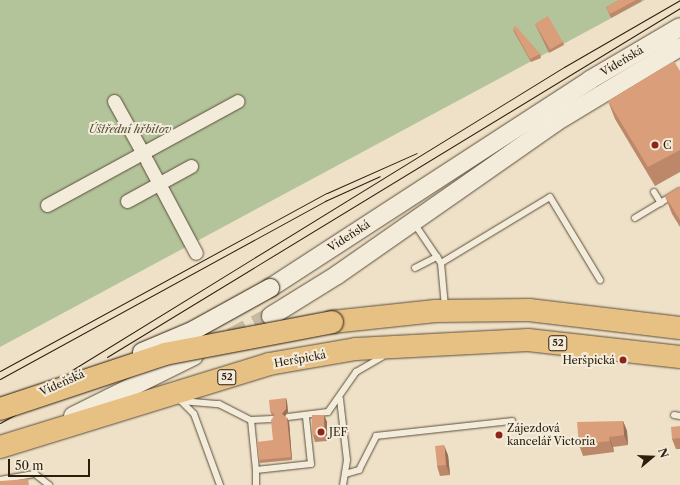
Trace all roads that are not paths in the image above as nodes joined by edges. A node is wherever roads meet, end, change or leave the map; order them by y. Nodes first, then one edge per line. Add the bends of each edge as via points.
1 (680, 27) edge
2 (680, 47) edge
3 (114, 101) dead end
4 (238, 101) dead end
5 (144, 157) junction
6 (191, 166) dead end
7 (159, 184) junction
8 (680, 191) edge
9 (654, 192) dead end
10 (127, 201) dead end
11 (660, 203) junction
12 (47, 205) dead end
13 (635, 218) dead end
14 (413, 222) junction
15 (196, 253) dead end
16 (437, 257) junction
17 (441, 263) junction
18 (414, 268) dead end
19 (600, 280) dead end
20 (446, 311) junction
21 (271, 316) tunnel mouth
22 (680, 328) edge
23 (436, 342) junction
24 (194, 356) dead end
25 (680, 357) edge
26 (42, 393) junction
27 (181, 400) junction
28 (340, 400) junction
29 (0, 409) edge
30 (288, 417) edge
31 (306, 417) junction
32 (90, 419) junction
33 (272, 419) edge
34 (251, 420) junction
35 (512, 421) dead end
36 (24, 438) junction
37 (0, 447) edge
38 (256, 470) junction
39 (345, 474) junction
40 (0, 480) edge
41 (49, 485) edge
42 (220, 485) edge
43 (256, 485) edge
44 (343, 485) edge

1 - 26 main road, Vídeňská, bridge via 583,84 270,288 194,330
2 - 14 main road, Vídeňská via 556,122
3 - 5 street
4 - 5 street
5 - 7 street
5 - 12 street
6 - 7 street
7 - 10 street
7 - 15 street
8 - 11 lane
9 - 11 lane
11 - 13 lane
14 - 16 lane
14 - 21 main road, Vídeňská
16 - 17 lane
16 - 18 lane
17 - 19 lane via 550,197
17 - 20 lane
20 - 22 highway via 573,313
20 - 26 highway, bridge via 332,322 166,354
23 - 25 highway, Heršpická / 52 via 528,340
23 - 28 lane via 369,363 350,379
23 - 32 highway, Heršpická / 52 via 356,350 269,364
24 - 36 main road
26 - 29 highway, Vídeňská, bridge
27 - 32 lane via 121,418
27 - 34 lane via 219,404
27 - 42 lane via 194,414
28 - 31 lane via 328,412
28 - 39 lane
30 - 31 lane
31 - 38 lane via 311,464
32 - 36 highway, Heršpická / 52
33 - 34 lane
34 - 38 lane
35 - 39 lane via 376,436 358,470
36 - 37 highway, 52
38 - 43 lane
39 - 44 lane
40 - 41 lane via 35,474

